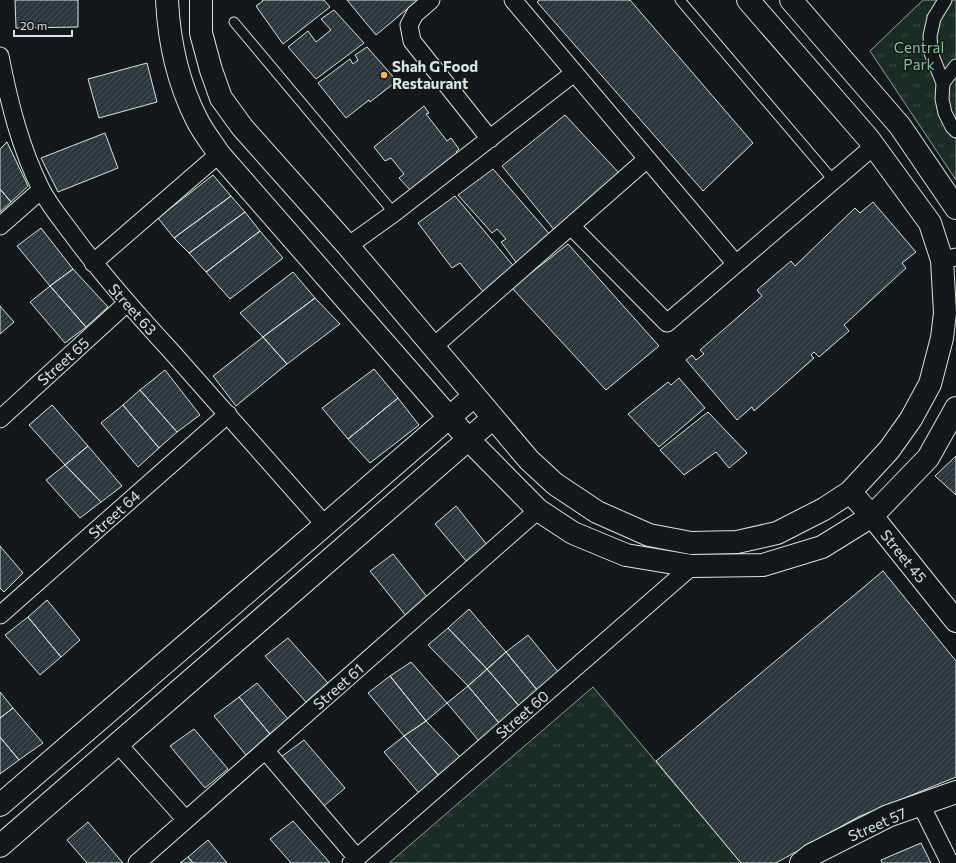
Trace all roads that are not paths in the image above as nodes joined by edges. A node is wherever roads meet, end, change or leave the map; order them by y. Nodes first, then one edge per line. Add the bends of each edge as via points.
1 (167, 0) edge
2 (201, 0) edge
3 (431, 0) edge
4 (513, 0) edge
5 (680, 0) edge
6 (791, 0) edge
7 (946, 0) edge
8 (753, 2) edge
9 (234, 22) dead end
10 (0, 56) edge
11 (956, 66) edge
12 (574, 73) junction
13 (943, 83) junction
14 (956, 131) edge
15 (490, 139) junction
16 (874, 146) junction
17 (219, 154) junction
18 (647, 159) junction
19 (834, 181) junction
20 (41, 190) junction
21 (956, 208) edge
22 (394, 213) junction
23 (0, 226) edge
24 (571, 226) junction
25 (348, 246) junction
26 (949, 259) edge
27 (93, 263) junction
28 (736, 264) junction
29 (127, 303) junction
30 (433, 347) junction
31 (474, 396) junction
32 (956, 408) edge
33 (228, 414) junction
34 (449, 417) junction
35 (493, 418) junction
36 (0, 419) edge
37 (469, 440) junction
38 (850, 492) junction
39 (538, 510) junction
40 (872, 516) junction
41 (326, 525) junction
42 (692, 566) junction
43 (0, 615) edge
44 (956, 621) edge
45 (118, 744) junction
46 (265, 750) junction
47 (956, 792) edge
48 (0, 805) edge
49 (921, 805) junction
50 (186, 820) junction
51 (0, 846) edge
52 (354, 860) edge
53 (137, 863) edge
54 (802, 863) edge
55 (950, 863) edge

1 - 17 street via 173,52 184,89 197,120
2 - 25 street via 201,33 210,70 221,98 242,127
3 - 15 street via 415,14 409,25 412,41
4 - 12 street
5 - 19 lane
6 - 21 street via 900,126
7 - 13 street via 934,18 930,36 931,53
8 - 16 street
9 - 22 lane
10 - 20 street, Street 63 via 8,97 25,154
11 - 13 street
12 - 15 street
12 - 18 street
13 - 14 street via 944,113
15 - 22 street
16 - 19 street
16 - 26 street via 930,222
17 - 27 street
17 - 34 street
18 - 24 street
18 - 28 street
19 - 28 street
20 - 23 street
20 - 27 street, Street 63
22 - 25 street
24 - 28 street via 667,323
24 - 30 street
25 - 30 street
26 - 38 street via 942,338 930,384 911,419 889,450
27 - 29 street, Street 63
29 - 33 street, Street 63
29 - 36 street, Street 65
30 - 31 street
31 - 34 street
31 - 35 street
32 - 40 street via 928,458
33 - 41 street, Street 63
33 - 43 street, Street 64
34 - 37 street
34 - 41 street
35 - 37 street
35 - 38 street via 529,460 555,484 597,512 649,535 691,543 737,542 777,533 824,509
37 - 39 street
37 - 45 street
38 - 40 street, Street 45
39 - 42 street via 573,533 626,555
39 - 46 street, Street 61
40 - 42 street via 822,547 763,565
40 - 44 street, Street 45
41 - 48 street
42 - 52 street, Street 60
45 - 50 street
45 - 51 street
46 - 50 street, Street 61
46 - 52 street
47 - 49 street, Street 57
49 - 54 street, Street 57 via 888,816 811,855
49 - 55 street
50 - 53 street, Street 61

